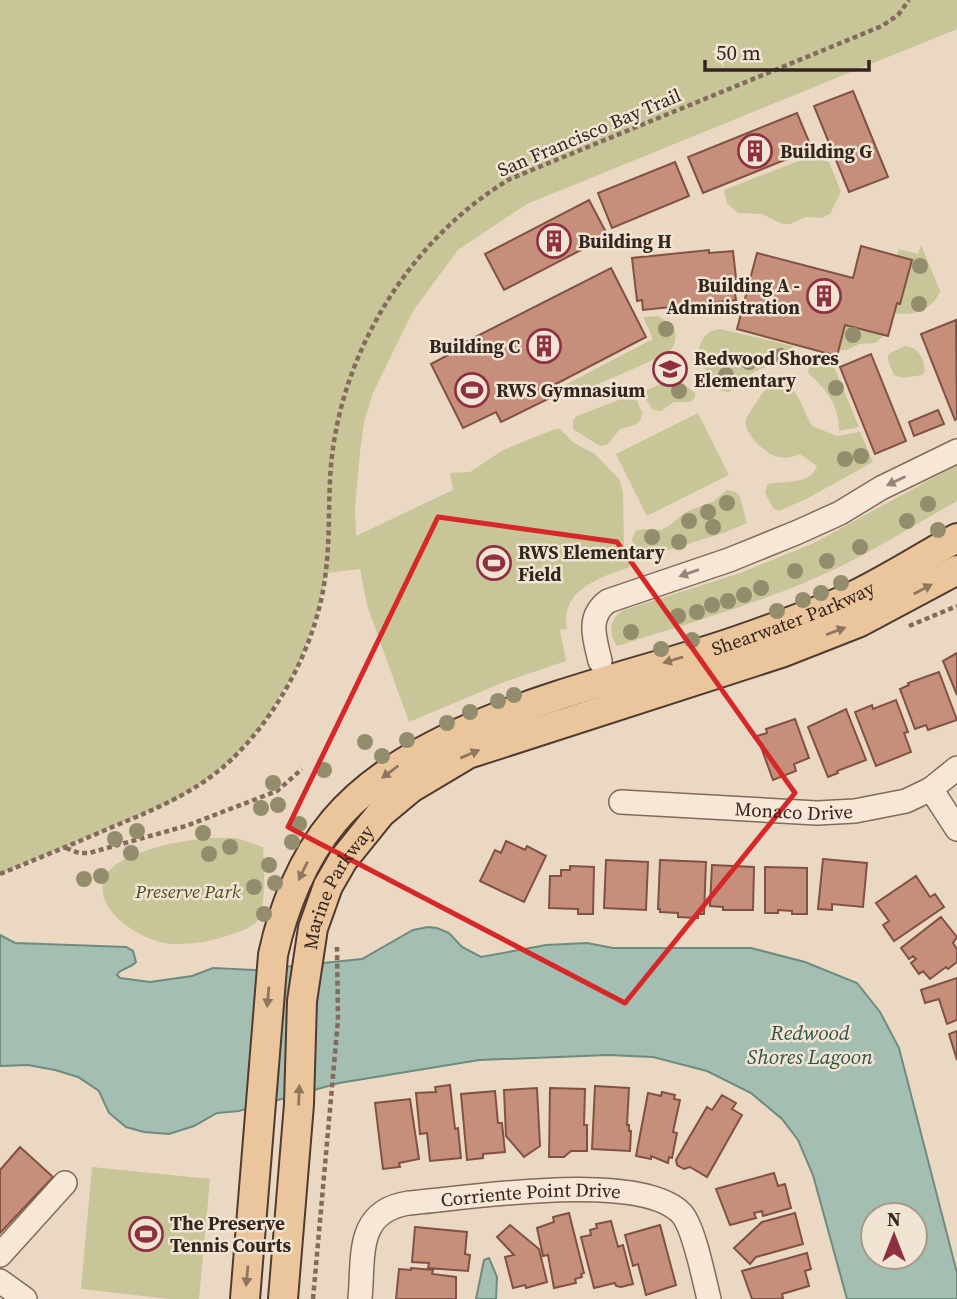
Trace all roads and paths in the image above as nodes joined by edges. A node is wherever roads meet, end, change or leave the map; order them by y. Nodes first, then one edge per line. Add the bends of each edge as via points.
1 (909, 0) edge
2 (957, 451) edge
3 (957, 538) edge
4 (957, 570) edge
5 (957, 606) edge
6 (906, 627) dead end
7 (609, 670) junction
8 (683, 684) junction
9 (957, 768) edge
10 (302, 769) dead end
11 (931, 789) junction
12 (621, 802) dead end
13 (957, 829) edge
14 (65, 848) junction
15 (0, 874) edge
16 (337, 945) dead end
17 (65, 1183) dead end
18 (0, 1255) edge
19 (0, 1281) edge
20 (25, 1299) edge
21 (245, 1299) edge
22 (283, 1299) edge
23 (313, 1299) edge
24 (360, 1299) edge
25 (709, 1299) edge

1 - 14 path, San Francisco Bay Trail via 882,26 510,179 438,235 384,307 344,394 332,449 322,592 307,645 280,697 246,744 205,781 174,801
2 -> 7 street via 798,532 608,601 593,623
3 -> 7 main road, Shearwater Parkway via 842,601 734,642
8 -> 4 main road, Shearwater Parkway via 860,622
5 - 6 path
7 - 8 main road via 637,684
7 -> 21 main road, Marine Parkway via 586,688 481,723 440,742 388,773 336,818 319,841 279,929 269,989
22 -> 8 main road, Marine Parkway via 302,1001 313,928 328,886 351,848 381,813 411,788 468,754
9 - 11 street, Monaco Drive
10 - 14 path via 277,791 186,826 89,853
11 - 12 street, Monaco Drive via 906,801 830,812
11 - 13 street
14 - 15 path, San Francisco Bay Trail
16 - 23 path via 338,1020
17 - 18 street
19 - 20 street
24 - 25 street, Corriente Point Drive via 368,1229 387,1209 409,1203 567,1190 650,1196 670,1203 687,1222

